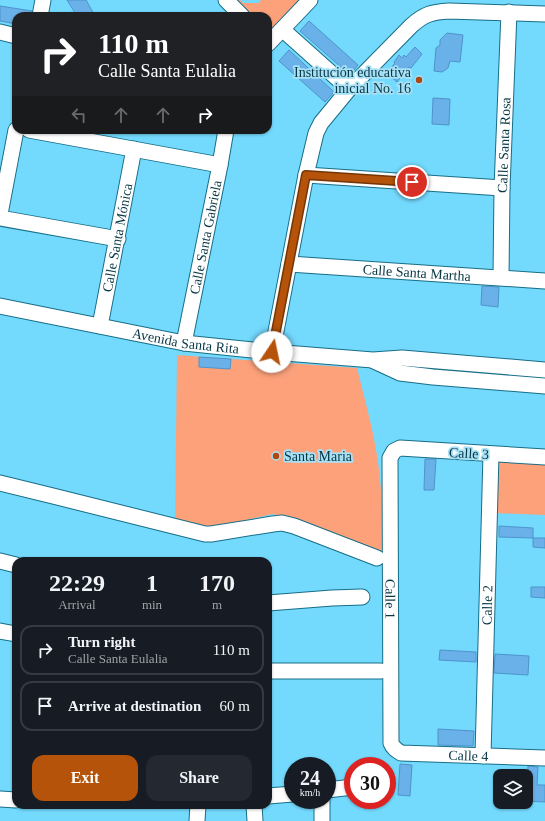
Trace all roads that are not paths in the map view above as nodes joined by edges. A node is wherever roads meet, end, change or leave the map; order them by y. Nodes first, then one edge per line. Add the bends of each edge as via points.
1 (43, 0) edge
2 (226, 0) edge
3 (310, 0) edge
4 (41, 12) edge
5 (238, 12) edge
6 (509, 12) junction
7 (545, 14) edge
8 (283, 30) junction
9 (0, 32) edge
10 (12, 35) edge
11 (272, 40) edge
12 (349, 89) junction
13 (15, 134) edge
14 (50, 134) edge
15 (225, 134) edge
16 (134, 150) junction
17 (220, 165) junction
18 (306, 175) junction
19 (502, 188) junction
20 (0, 214) edge
21 (0, 218) edge
22 (118, 239) junction
23 (289, 264) junction
24 (501, 278) junction
25 (545, 281) edge
26 (0, 306) edge
27 (100, 326) junction
28 (184, 343) junction
29 (272, 352) junction
30 (373, 360) junction
31 (545, 370) edge
32 (545, 386) edge
33 (394, 451) joint
34 (491, 454) junction
35 (545, 457) edge
36 (0, 483) edge
37 (377, 558) dead end
38 (0, 561) edge
39 (12, 564) edge
40 (362, 597) dead end
41 (272, 603) edge
42 (0, 631) edge
43 (12, 633) edge
44 (382, 670) dead end
45 (272, 671) edge
46 (393, 747) joint
47 (483, 756) junction
48 (545, 758) edge
49 (284, 795) edge
50 (272, 796) edge
51 (0, 799) edge
52 (12, 800) edge
53 (198, 809) edge
54 (254, 809) edge
55 (322, 809) edge
56 (197, 821) edge
57 (255, 821) edge
58 (322, 821) edge

1 - 4 street
2 - 5 street
3 - 8 street
6 - 7 street
6 - 12 street via 435,12 418,19
6 - 19 street, Calle Santa Rosa
8 - 11 street
8 - 12 street
9 - 10 street
12 - 18 street via 321,123
13 - 20 street
14 - 16 street
15 - 17 street, Calle Santa Gabriela
16 - 17 street
16 - 22 street, Calle Santa Mónica
17 - 28 street, Calle Santa Gabriela
18 - 19 street
18 - 23 street
19 - 24 street, Calle Santa Rosa
21 - 22 street
22 - 27 street, Calle Santa Mónica
23 - 24 street, Calle Santa Martha
23 - 29 street
24 - 25 street, Calle Santa Martha
26 - 27 street, Avenida Santa Rita
27 - 28 street, Avenida Santa Rita
28 - 29 street, Avenida Santa Rita
29 - 30 street, Avenida Santa Rita
30 - 31 street, Avenida Santa Rita via 402,358
30 - 32 street, Avenida Santa Rita via 400,373
33 - 34 street, Calle 3 via 400,448
33 - 46 street, Calle 1 via 390,458
34 - 35 street, Calle 3
34 - 47 street, Calle 2
36 - 37 street via 205,534 282,523
38 - 39 street
40 - 41 street
42 - 43 street
44 - 45 street
46 - 47 street, Calle 4 via 401,753
47 - 48 street, Calle 4
49 - 50 street
51 - 52 street
53 - 56 street
54 - 57 street
55 - 58 street

